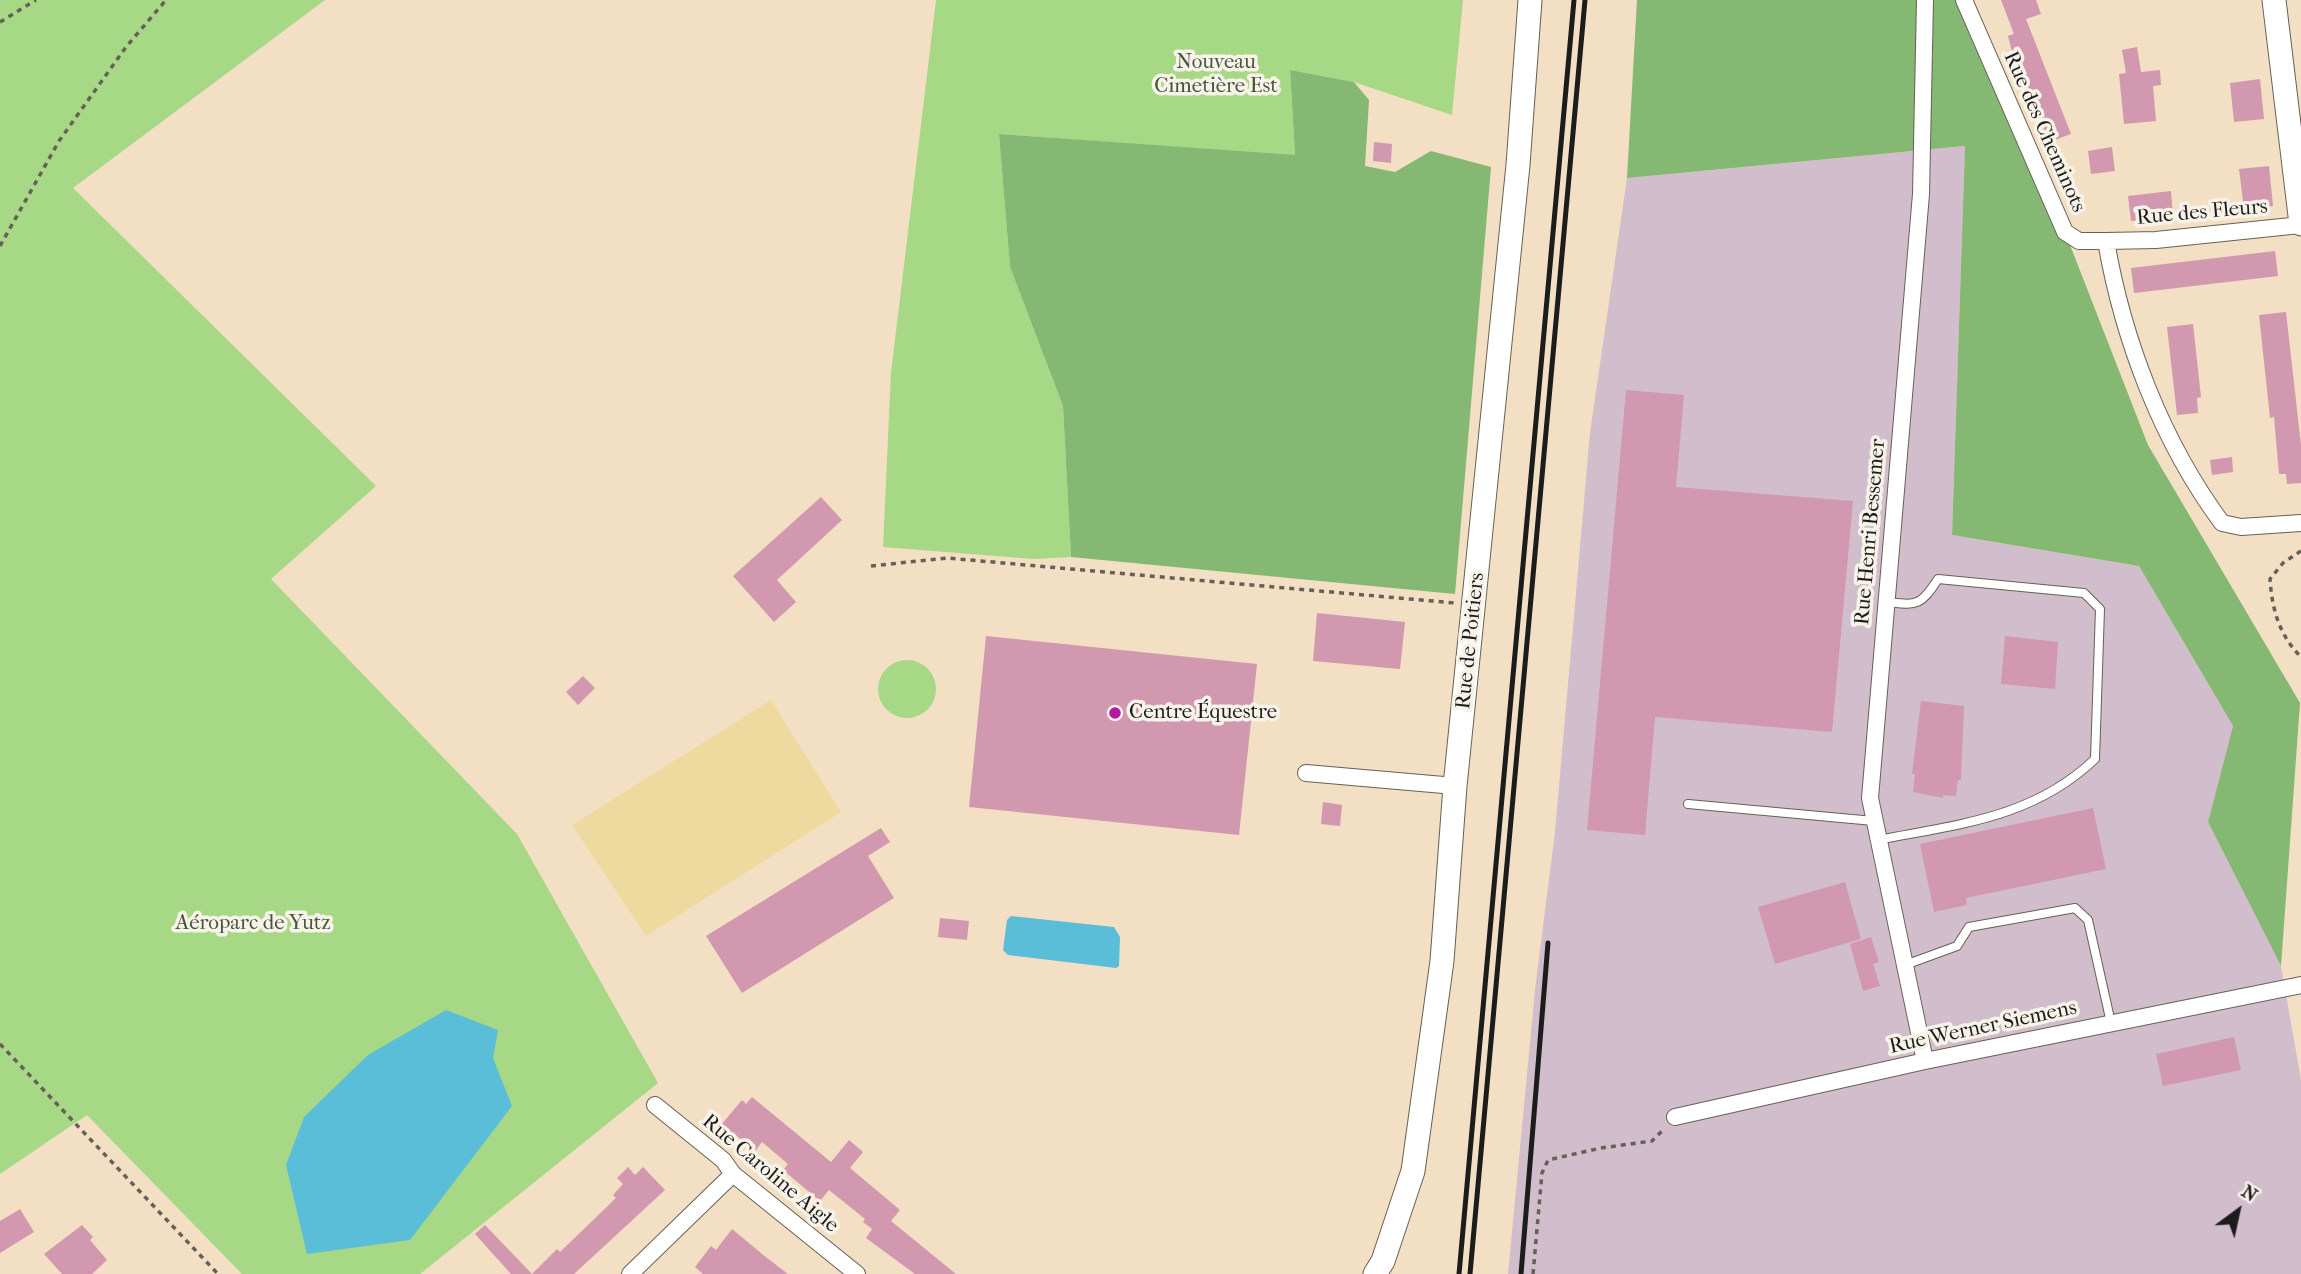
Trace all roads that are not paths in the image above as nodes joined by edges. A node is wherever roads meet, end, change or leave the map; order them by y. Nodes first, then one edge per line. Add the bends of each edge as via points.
1 (1530, 0) edge
2 (1925, 0) edge
3 (1964, 0) edge
4 (2274, 0) edge
5 (2301, 224) edge
6 (2106, 241) junction
7 (2301, 523) edge
8 (1886, 602) junction
9 (1306, 773) dead end
10 (1455, 786) junction
11 (1688, 804) dead end
12 (1874, 821) junction
13 (1878, 840) junction
14 (1905, 965) junction
15 (2301, 985) edge
16 (2111, 1023) junction
17 (1925, 1061) junction
18 (655, 1105) dead end
19 (1675, 1117) road end
20 (733, 1174) junction
21 (630, 1274) edge
22 (857, 1274) edge
23 (1375, 1274) edge

1 - 10 street, Rue de Poitiers
2 - 8 street, Rue Henri Bessemer via 1921,194
3 - 6 street, Rue des Cheminots via 2065,232 2079,241
4 - 5 street
5 - 6 street, Rue des Fleurs
6 - 7 street via 2136,354 2169,438 2208,503 2222,523 2241,527
8 - 12 street, Rue Henri Bessemer via 1870,797
8 - 13 lane via 1916,605 1938,579 2084,593 2100,609 2095,759 2070,783 2023,807
9 - 10 street
10 - 23 street, Rue de Poitiers via 1442,961 1413,1171
11 - 12 lane
12 - 13 street, Rue Henri Bessemer
13 - 14 street, Rue Henri Bessemer
14 - 16 lane via 1957,946 1969,927 2075,908 2088,920
14 - 17 street, Rue Henri Bessemer
15 - 16 street, Rue Werner Siemens
16 - 17 street, Rue Werner Siemens
17 - 19 street, Rue Werner Siemens
18 - 20 street, Rue Caroline Aigle via 723,1160
20 - 21 street
20 - 22 street, Rue Caroline Aigle

